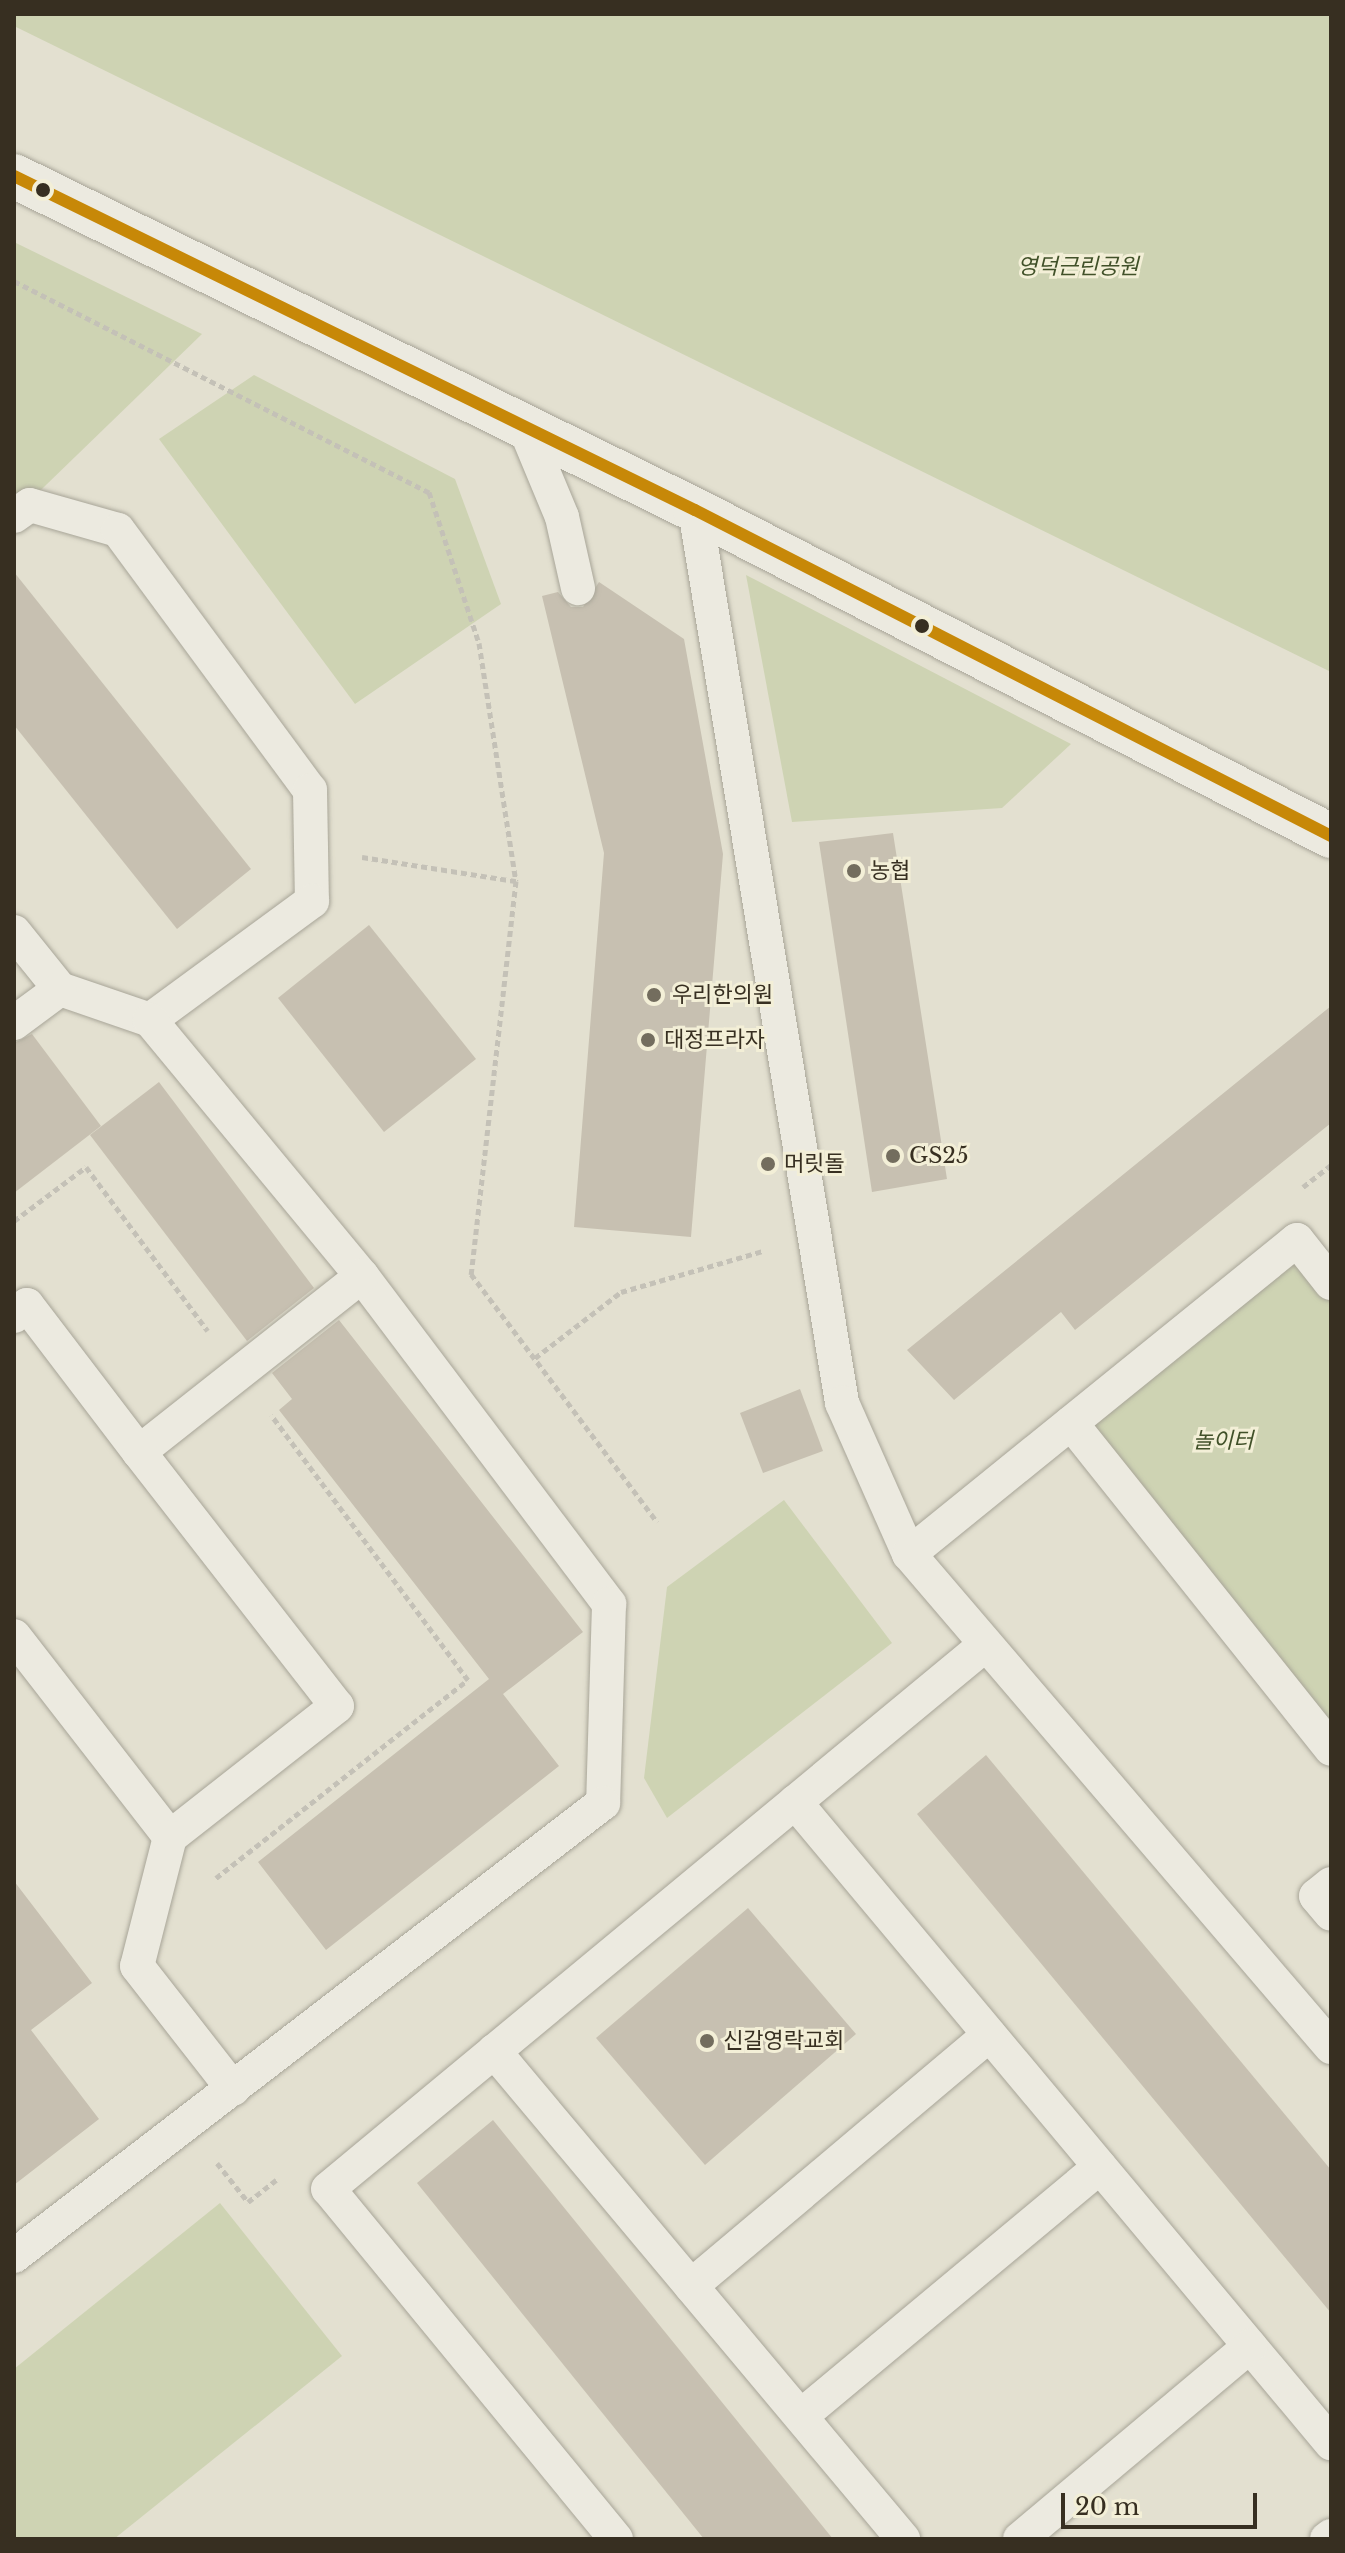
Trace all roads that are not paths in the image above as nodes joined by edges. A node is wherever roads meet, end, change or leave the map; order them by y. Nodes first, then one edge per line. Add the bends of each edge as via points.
1 (14, 176) edge
2 (525, 428) junction
3 (695, 510) junction
4 (14, 516) edge
5 (578, 588) dead end
6 (1331, 836) edge
7 (14, 932) edge
8 (60, 989) junction
9 (150, 1020) junction
10 (14, 1023) edge
11 (362, 1276) junction
12 (1331, 1283) edge
13 (14, 1316) edge
14 (1071, 1423) junction
15 (139, 1452) junction
16 (909, 1554) junction
17 (14, 1636) edge
18 (986, 1644) junction
19 (1331, 1749) edge
20 (795, 1802) junction
21 (170, 1837) junction
22 (1331, 1884) edge
23 (1331, 1914) edge
24 (989, 2035) junction
25 (1331, 2047) edge
26 (494, 2051) junction
27 (233, 2089) junction
28 (1100, 2167) junction
29 (14, 2256) edge
30 (691, 2286) junction
31 (1250, 2346) junction
32 (801, 2416) junction
33 (1331, 2443) edge
34 (616, 2539) edge
35 (903, 2539) edge
36 (1020, 2539) edge

1 - 2 street
2 - 3 street
2 - 5 lane via 562,517
3 - 6 street
3 - 16 lane via 842,1403
4 - 9 lane via 30,505 118,530 310,790 312,901
7 - 8 lane
8 - 9 lane
8 - 10 lane
9 - 11 lane
11 - 15 lane
11 - 27 lane via 609,1604 603,1803
12 - 14 lane via 1297,1240
13 - 15 lane via 27,1305
14 - 16 lane
14 - 19 lane
15 - 21 lane via 337,1706
16 - 18 lane
17 - 21 lane
18 - 20 lane
18 - 25 lane
20 - 24 lane
20 - 26 lane
21 - 27 lane via 137,1966
22 - 23 lane via 1316,1896
24 - 28 lane
24 - 30 lane
26 - 30 lane
26 - 34 lane via 328,2189
27 - 29 lane
28 - 31 lane
28 - 32 lane
30 - 32 lane
31 - 33 lane
31 - 36 lane
32 - 35 lane

